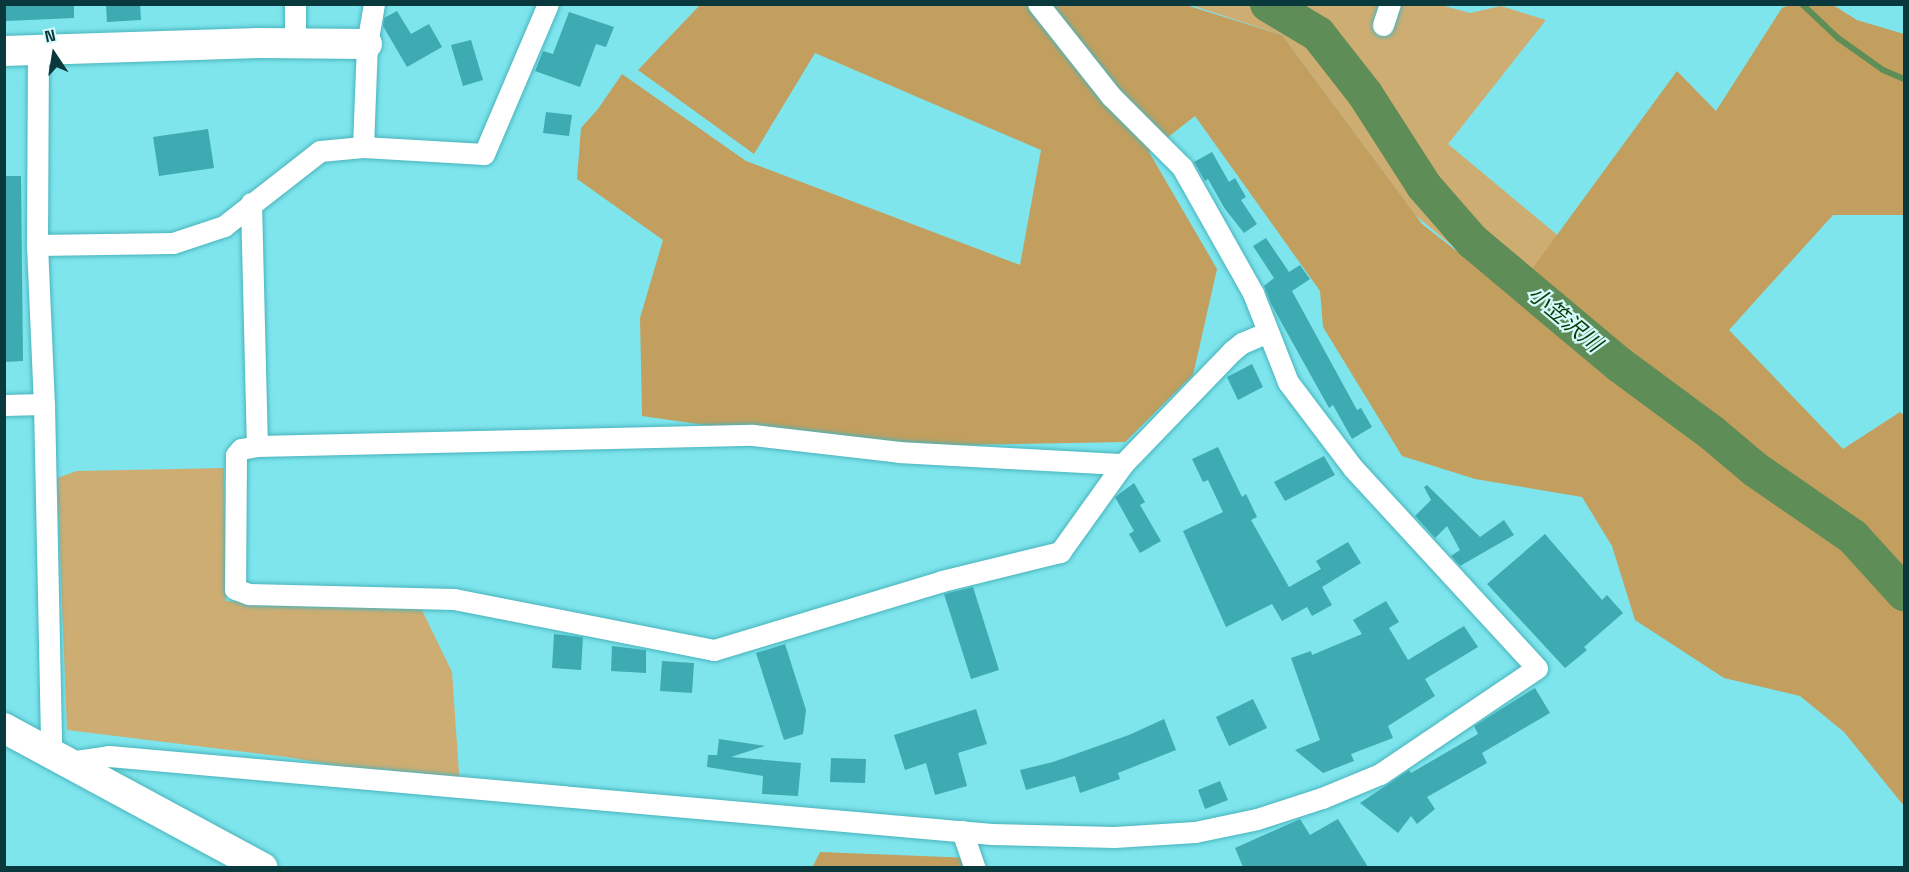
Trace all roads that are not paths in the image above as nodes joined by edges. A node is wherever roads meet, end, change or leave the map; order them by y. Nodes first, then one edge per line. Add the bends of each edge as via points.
1 (295, 4) edge
2 (374, 4) edge
3 (548, 4) edge
4 (1038, 4) edge
5 (1389, 4) edge
6 (1383, 25) dead end
7 (295, 43) junction
8 (367, 44) junction
9 (4, 51) edge
10 (38, 51) junction
11 (363, 147) junction
12 (251, 203) junction
13 (37, 245) junction
14 (1268, 332) junction
15 (44, 404) junction
16 (4, 405) edge
17 (257, 446) junction
18 (1123, 464) junction
19 (4, 728) edge
20 (60, 757) junction
21 (962, 831) junction
22 (263, 867) edge
23 (975, 867) edge

1 - 7 street
2 - 8 street
3 - 11 street via 484,154
4 - 14 street via 1111,96 1182,167 1253,293
5 - 6 street
7 - 8 street
7 - 10 street
8 - 11 street
9 - 10 street
10 - 13 street
11 - 12 street via 320,151
12 - 13 street via 224,226 173,243
12 - 17 street
13 - 15 street
14 - 18 street via 1232,351
14 - 21 street via 1288,382 1353,468 1537,668 1380,774 1257,819 1195,832 1114,837
15 - 16 street
15 - 20 street
17 - 18 street via 753,435 899,452
17 - 18 street via 241,449 236,455 235,589 249,594 454,599 714,650 942,581 1060,552
19 - 20 street
20 - 21 street via 109,756
20 - 22 street
21 - 23 street

